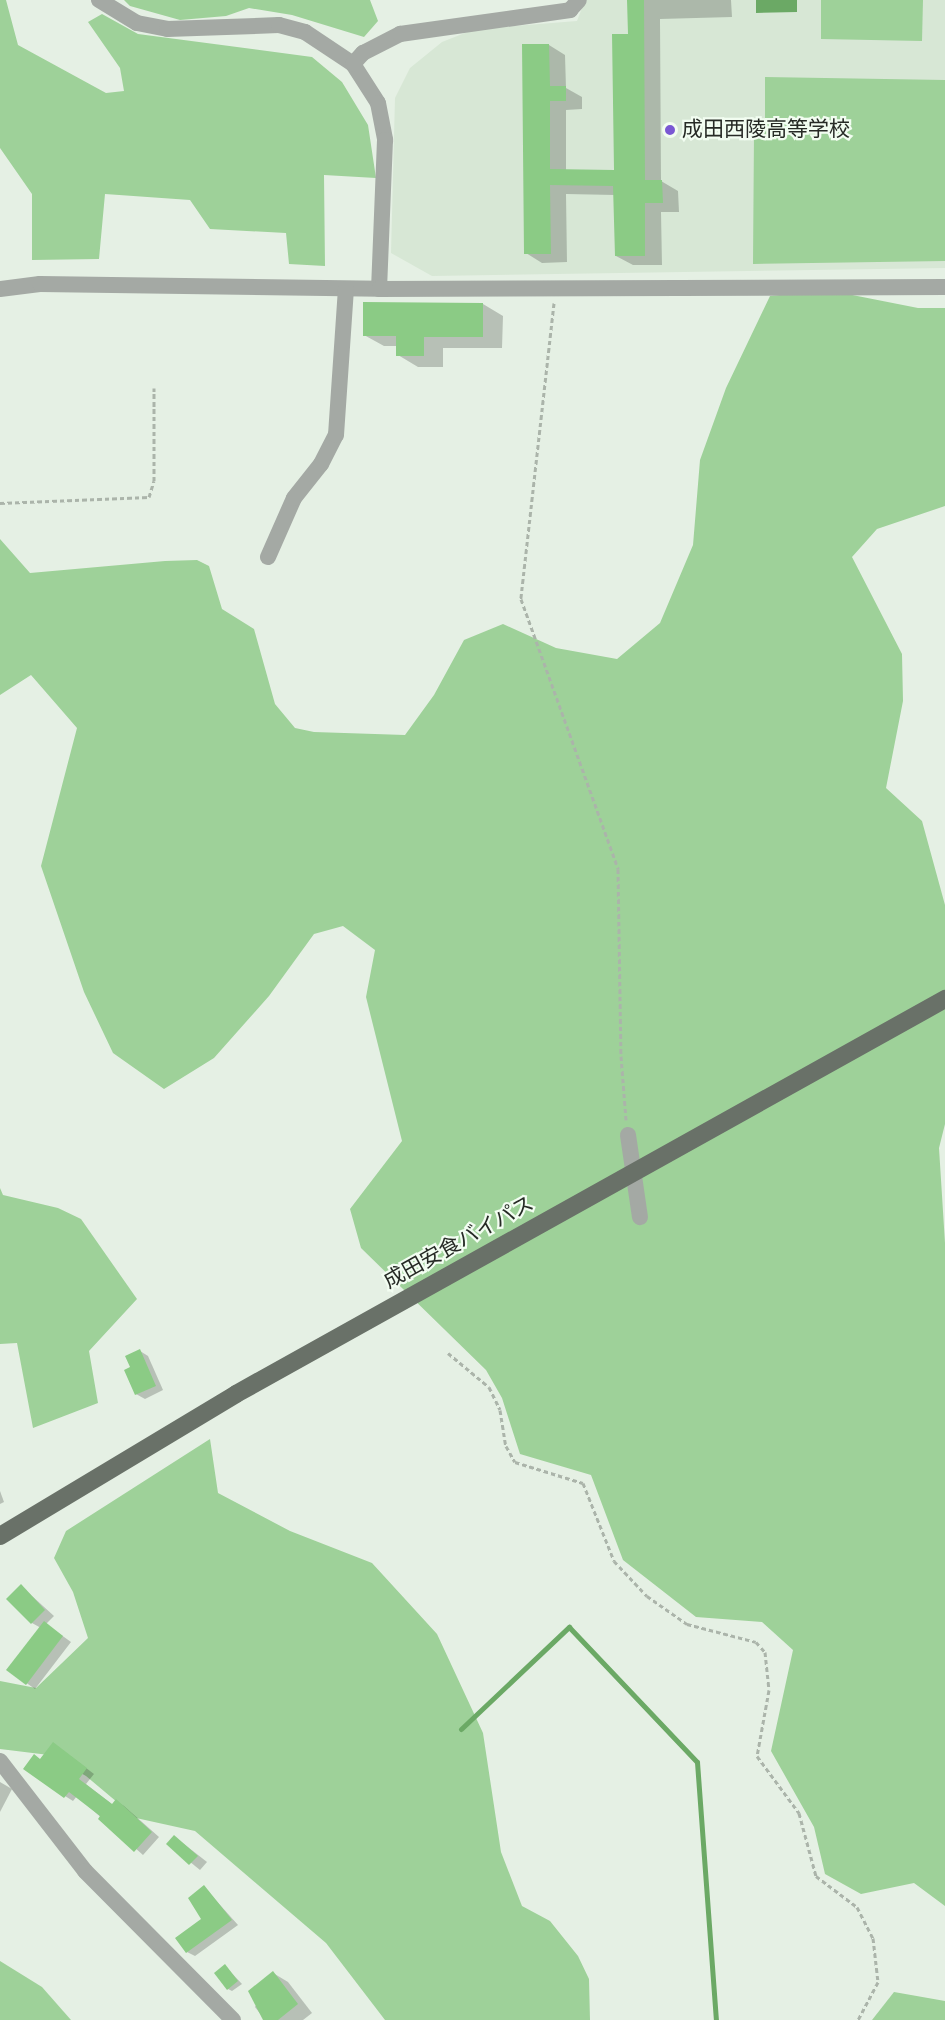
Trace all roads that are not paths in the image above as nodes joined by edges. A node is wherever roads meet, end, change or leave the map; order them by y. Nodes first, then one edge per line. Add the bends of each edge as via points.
1 (99, 0) edge
2 (579, 0) edge
3 (353, 64) junction
4 (945, 287) edge
5 (0, 289) edge
6 (346, 289) junction
7 (379, 290) junction
8 (268, 557) dead end
9 (945, 999) edge
10 (628, 1135) road end
11 (640, 1217) dead end
12 (0, 1536) edge
13 (0, 1761) edge
14 (233, 2020) edge

1 - 3 street via 137,23 167,29 279,25 305,32
2 - 3 street via 570,10 400,34 379,43
3 - 7 street via 378,103 385,141
4 - 7 street
5 - 6 street via 40,284
6 - 7 street
6 - 8 street via 336,435 321,464 294,498
9 - 12 main road, 成田安食バイパス via 247,1388
10 - 11 street
13 - 14 street via 85,1871

